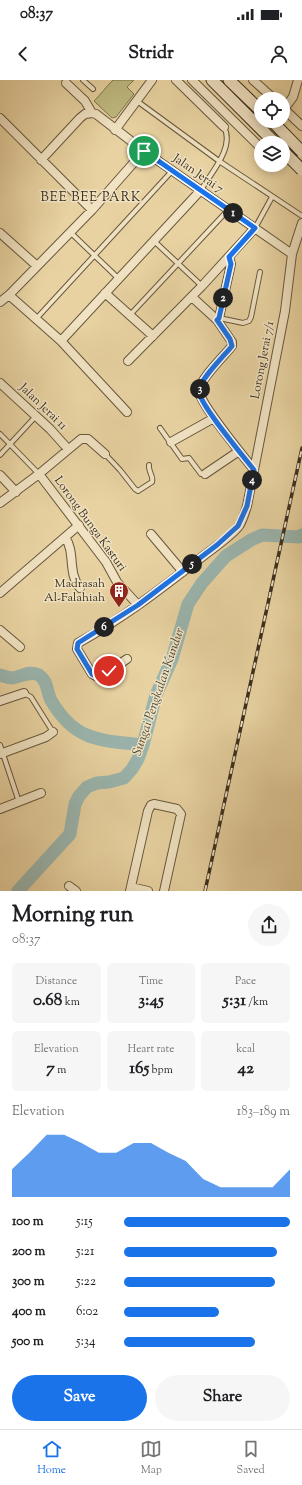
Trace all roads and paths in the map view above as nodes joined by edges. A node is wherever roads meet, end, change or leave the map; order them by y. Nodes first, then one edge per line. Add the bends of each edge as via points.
1 (83, 80) edge
2 (152, 80) edge
3 (176, 80) edge
4 (192, 80) edge
5 (212, 80) edge
6 (229, 80) edge
7 (254, 80) edge
8 (298, 80) edge
9 (66, 83) dead end
10 (92, 89) dead end
11 (267, 92) edge
12 (136, 100) junction
13 (290, 101) edge
14 (254, 104) edge
15 (92, 113) junction
16 (290, 114) edge
17 (0, 118) edge
18 (302, 126) edge
19 (224, 127) joint
20 (279, 128) edge
21 (115, 130) junction
22 (268, 136) edge
23 (254, 141) edge
24 (302, 145) edge
25 (144, 151) junction
26 (302, 152) edge
27 (290, 157) edge
28 (290, 158) edge
29 (41, 160) junction
30 (219, 161) junction
31 (302, 170) edge
32 (172, 171) junction
33 (200, 190) junction
34 (272, 197) junction
35 (92, 210) junction
36 (228, 210) junction
37 (302, 216) edge
38 (302, 224) edge
39 (255, 228) junction
40 (70, 232) junction
41 (0, 233) edge
42 (154, 241) junction
43 (292, 254) junction
44 (95, 256) junction
45 (229, 257) junction
46 (178, 263) junction
47 (37, 266) junction
48 (260, 272) dead end
49 (118, 278) junction
50 (202, 286) junction
51 (105, 293) junction
52 (9, 295) junction
53 (192, 297) junction
54 (0, 302) edge
55 (129, 315) junction
56 (36, 319) junction
57 (218, 319) junction
58 (153, 336) junction
59 (61, 341) junction
60 (128, 361) dead end
61 (0, 383) edge
62 (127, 412) dead end
63 (36, 416) junction
64 (214, 418) junction
65 (160, 428) dead end
66 (0, 434) edge
67 (171, 442) junction
68 (10, 444) junction
69 (68, 449) junction
70 (239, 451) junction
71 (105, 454) joint
72 (0, 455) edge
73 (149, 465) dead end
74 (254, 470) junction
75 (39, 474) junction
76 (205, 474) joint
77 (0, 475) edge
78 (16, 492) junction
79 (0, 503) edge
80 (79, 525) junction
81 (151, 534) dead end
82 (65, 538) junction
83 (183, 572) junction
84 (80, 588) dead end
85 (0, 593) edge
86 (138, 605) junction
87 (0, 630) edge
88 (20, 647) dead end
89 (127, 659) dead end
90 (24, 693) joint
91 (0, 702) edge
92 (53, 732) joint
93 (0, 745) edge
94 (2, 754) edge
95 (41, 794) dead end
96 (19, 802) junction
97 (0, 809) edge
98 (130, 889) edge
99 (148, 891) edge
100 (164, 891) edge

1 - 10 lane
2 - 12 street
3 - 19 street
4 - 23 street
5 - 22 main road
6 - 14 main road
7 - 11 street
8 - 13 street
9 - 15 street, Jalan Jerai 7 via 85,101
12 - 21 street
12 - 30 lane
15 - 21 street, Jalan Jerai 7
15 - 29 street via 80,118
16 - 18 street
17 - 29 street
19 - 30 lane via 228,138 227,145
20 - 26 main road, bridge
21 - 25 street, Jalan Jerai 7
24 - 27 street
25 - 32 street, Jalan Jerai 7
25 - 35 street
28 - 31 main road, bridge
29 - 35 street
30 - 33 lane
30 - 34 lane
32 - 33 street, Jalan Jerai 7
32 - 44 lane
33 - 36 street, Jalan Jerai 7
33 - 42 street
34 - 37 lane
34 - 39 lane
35 - 40 street
36 - 39 street, Jalan Jerai 7
36 - 46 lane
38 - 43 street, Lorong Jerai 7/1
39 - 43 street, Jalan Jerai 7
39 - 45 street
40 - 44 lane
40 - 47 street
41 - 47 street
42 - 46 lane
42 - 49 street
43 - 74 street, Lorong Jerai 7/1 via 285,311
44 - 49 lane
44 - 56 lane
45 - 50 street
45 - 57 street via 231,264
46 - 50 lane
46 - 55 lane
47 - 52 street
48 - 57 lane via 249,321 243,323
49 - 51 street
50 - 53 street
51 - 55 street
51 - 59 street
52 - 54 street
52 - 56 street
53 - 57 street
53 - 58 street
55 - 58 street
56 - 59 street
57 - 64 street via 232,346 202,381 199,391
58 - 60 street
59 - 62 street
61 - 63 street, Jalan Jerai 11
63 - 68 lane
63 - 69 street, Jalan Jerai 11
64 - 67 street
64 - 70 street
65 - 67 lane
66 - 68 lane
67 - 76 lane via 182,459 189,458 202,474
68 - 72 lane
68 - 75 lane
69 - 71 street via 84,438
69 - 75 street
70 - 74 street
70 - 76 street
71 - 73 lane via 138,491 152,482
74 - 83 street, Lorong Jerai 7/1 via 247,506 238,526
75 - 78 street
75 - 80 street, Lorong Bunga Kasturi
77 - 78 street
78 - 79 street
80 - 82 street
80 - 86 street, Lorong Bunga Kasturi via 117,582
81 - 83 street
82 - 84 street via 70,546 72,573
82 - 85 street
83 - 86 street, Lorong Jerai 7/1
86 - 89 street, Lorong Jerai 7/1 via 77,646 92,674 96,676
87 - 88 street
90 - 91 street
90 - 92 lane via 31,697
92 - 94 street via 46,738
93 - 94 lane
94 - 96 lane
95 - 96 street
96 - 97 street
98 - 99 street
98 - 100 street via 148,811 154,804 177,809 181,814

